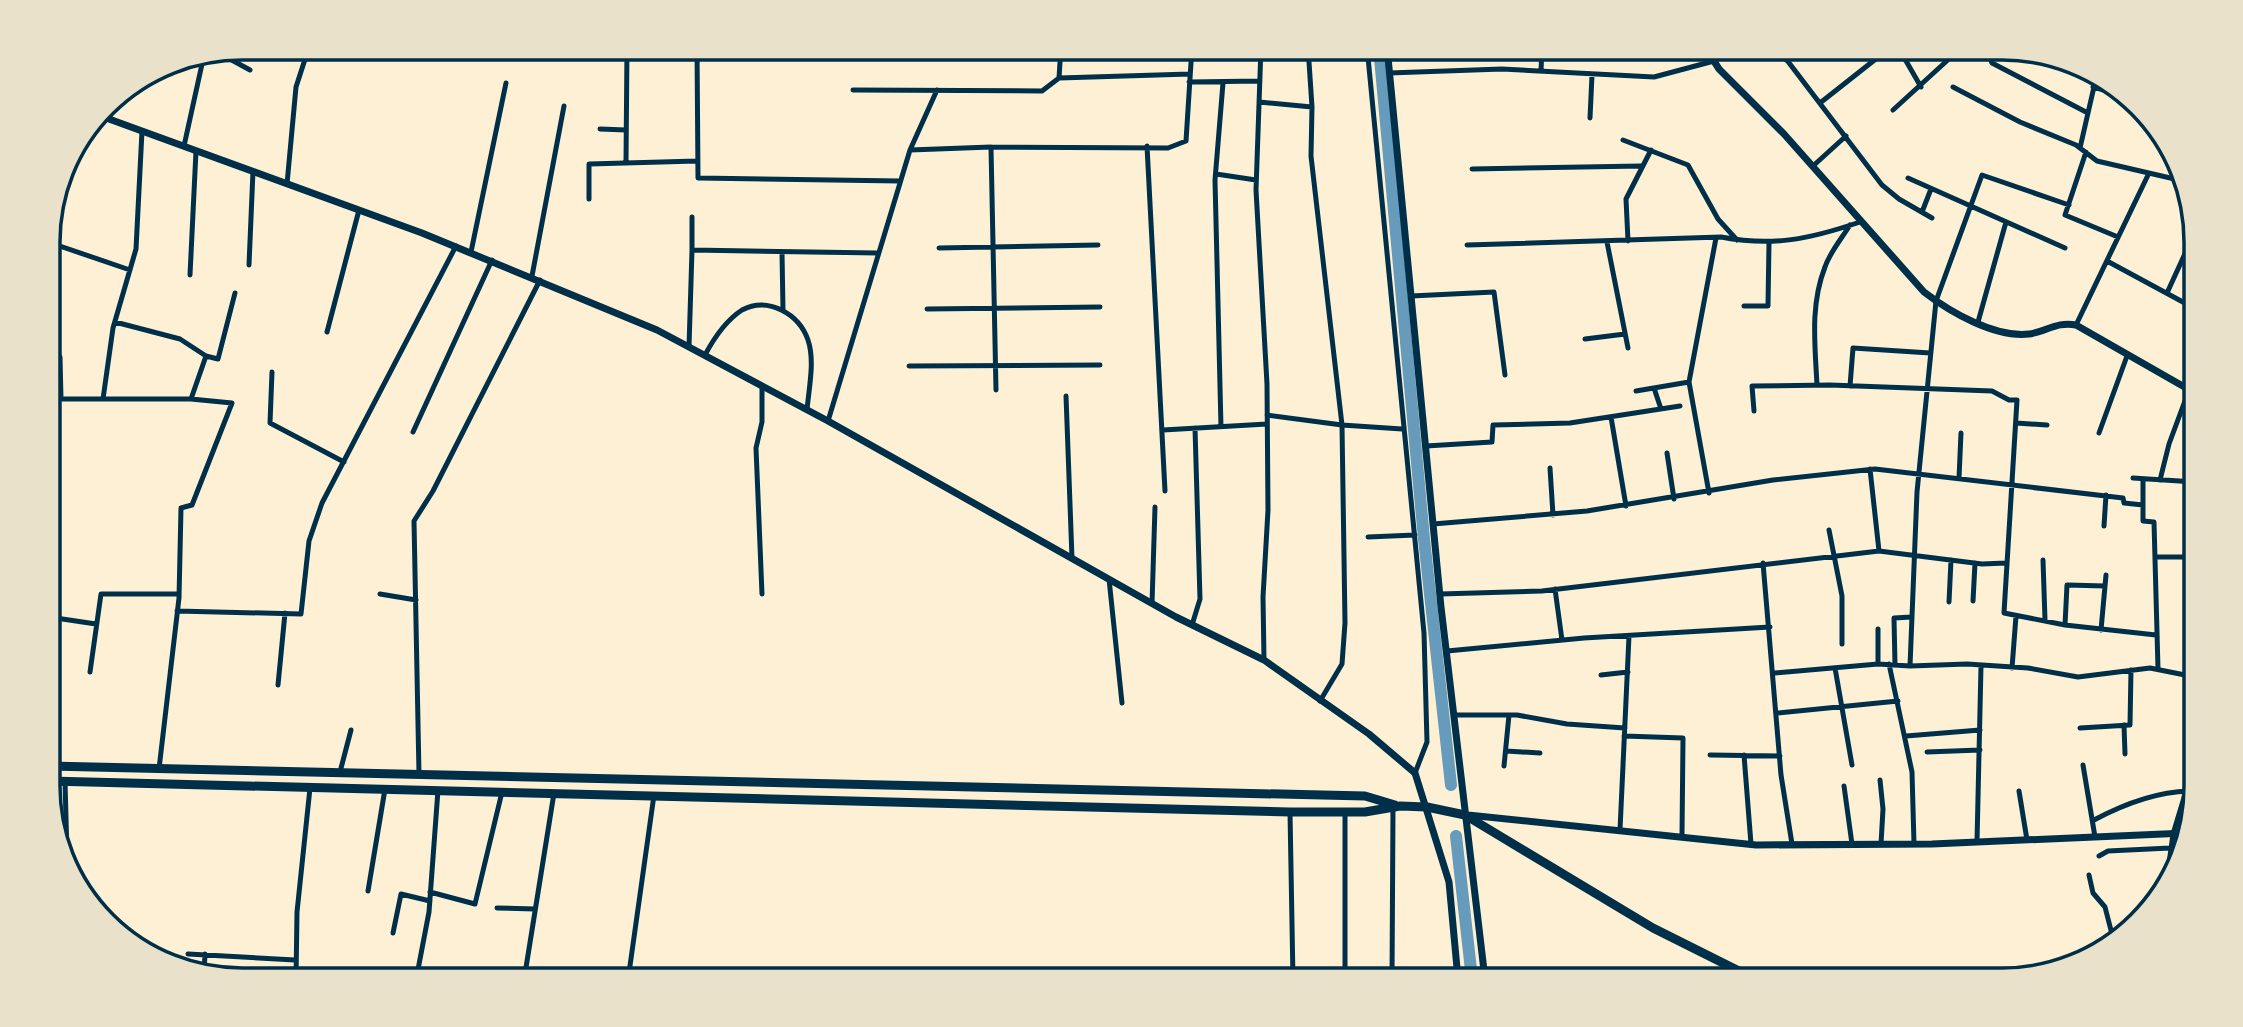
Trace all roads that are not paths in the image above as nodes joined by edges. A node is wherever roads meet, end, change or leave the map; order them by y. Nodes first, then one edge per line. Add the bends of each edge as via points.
1 (232, 60) edge
2 (305, 60) edge
3 (627, 60) edge
4 (697, 60) edge
5 (1060, 60) edge
6 (1191, 60) edge
7 (1261, 60) edge
8 (1309, 60) edge
9 (1368, 60) edge
10 (1388, 60) edge
11 (1541, 60) edge
12 (1786, 60) edge
13 (1875, 60) edge
14 (1906, 60) edge
15 (1948, 60) edge
16 (1991, 60) edge
17 (1714, 61) joint
18 (202, 64) edge
19 (250, 70) dead end
20 (1541, 71) junction
21 (1389, 73) junction
22 (1189, 74) junction
23 (1592, 75) junction
24 (1059, 78) junction
25 (1260, 81) junction
26 (506, 82) dead end
27 (1189, 82) junction
28 (1223, 82) junction
29 (1921, 86) junction
30 (1953, 86) dead end
31 (2093, 87) joint
32 (2100, 89) edge
33 (853, 90) dead end
34 (937, 90) junction
35 (1259, 102) junction
36 (1820, 103) junction
37 (564, 106) dead end
38 (1312, 107) junction
39 (1893, 110) dead end
40 (2086, 112) junction
41 (1590, 118) dead end
42 (108, 119) edge
43 (600, 129) dead end
44 (626, 130) junction
45 (142, 131) junction
46 (1846, 136) junction
47 (1623, 140) dead end
48 (184, 146) junction
49 (1147, 146) junction
50 (991, 147) junction
51 (196, 150) junction
52 (910, 150) junction
53 (1651, 150) junction
54 (2083, 150) junction
55 (697, 161) junction
56 (626, 162) junction
57 (1641, 166) junction
58 (1813, 166) junction
59 (1472, 169) dead end
60 (253, 171) junction
61 (2149, 173) junction
62 (1216, 174) junction
63 (1908, 178) dead end
64 (2172, 178) edge
65 (1256, 180) junction
66 (900, 181) junction
67 (287, 184) junction
68 (1931, 189) junction
69 (589, 199) dead end
70 (2069, 205) junction
71 (1970, 207) junction
72 (359, 210) junction
73 (1922, 212) junction
74 (692, 217) dead end
75 (1932, 218) dead end
76 (1860, 222) junction
77 (2006, 222) junction
78 (1851, 225) junction
79 (2118, 237) junction
80 (1716, 238) junction
81 (1737, 240) junction
82 (1628, 241) junction
83 (1607, 242) junction
84 (1769, 243) junction
85 (1098, 245) dead end
86 (1467, 245) dead end
87 (60, 246) edge
88 (456, 246) junction
89 (993, 247) junction
90 (939, 248) dead end
91 (2065, 248) dead end
92 (692, 250) junction
93 (471, 252) junction
94 (782, 252) junction
95 (877, 253) junction
96 (2184, 256) edge
97 (492, 260) junction
98 (2107, 261) junction
99 (249, 265) dead end
100 (130, 270) junction
101 (190, 275) dead end
102 (536, 278) junction
103 (235, 293) dead end
104 (2167, 293) junction
105 (1411, 296) junction
106 (1936, 301) junction
107 (2184, 302) edge
108 (1744, 306) dead end
109 (1100, 307) dead end
110 (994, 308) junction
111 (927, 309) dead end
112 (783, 310) junction
113 (115, 322) junction
114 (1978, 322) junction
115 (2076, 325) junction
116 (327, 332) dead end
117 (1625, 334) junction
118 (1585, 339) dead end
119 (690, 347) junction
120 (1628, 348) dead end
121 (1930, 353) junction
122 (705, 355) junction
123 (206, 356) junction
124 (2127, 356) junction
125 (60, 357) dead end
126 (996, 365) junction
127 (1100, 365) dead end
128 (909, 366) dead end
129 (272, 372) dead end
130 (1505, 375) dead end
131 (1689, 382) junction
132 (1817, 385) junction
133 (762, 386) junction
134 (1850, 386) junction
135 (2184, 387) edge
136 (1654, 388) junction
137 (996, 390) dead end
138 (1926, 390) junction
139 (1636, 391) dead end
140 (1066, 396) dead end
141 (103, 399) junction
142 (191, 399) junction
143 (61, 400) joint
144 (2184, 405) edge
145 (1680, 406) dead end
146 (1661, 409) junction
147 (807, 410) junction
148 (1754, 411) dead end
149 (1267, 415) junction
150 (1611, 417) junction
151 (828, 421) junction
152 (2015, 423) junction
153 (1267, 424) junction
154 (1342, 425) junction
155 (2047, 425) dead end
156 (1221, 427) junction
157 (1195, 428) junction
158 (1402, 429) junction
159 (1163, 430) junction
160 (412, 432) dead end
161 (1961, 433) dead end
162 (2099, 433) dead end
163 (1426, 446) junction
164 (1667, 453) dead end
165 (344, 462) junction
166 (1550, 468) dead end
167 (1870, 469) junction
168 (1920, 474) junction
169 (1959, 478) junction
170 (2133, 478) dead end
171 (2160, 480) junction
172 (2143, 481) junction
173 (2184, 482) edge
174 (2011, 483) junction
175 (1165, 491) dead end
176 (1709, 493) junction
177 (2106, 495) junction
178 (1674, 499) junction
179 (2143, 505) junction
180 (1626, 506) junction
181 (1155, 507) dead end
182 (1553, 515) junction
183 (1433, 524) junction
184 (2104, 526) dead end
185 (1829, 530) dead end
186 (1415, 535) junction
187 (1368, 537) dead end
188 (1879, 551) junction
189 (1836, 555) junction
190 (1913, 555) junction
191 (2157, 556) junction
192 (2184, 557) edge
193 (1072, 558) junction
194 (1951, 560) junction
195 (2043, 560) dead end
196 (1763, 563) junction
197 (1975, 563) junction
198 (2006, 563) junction
199 (2106, 575) dead end
200 (1110, 579) junction
201 (2105, 586) junction
202 (1555, 589) junction
203 (179, 594) junction
204 (380, 594) dead end
205 (762, 594) dead end
206 (1440, 594) junction
207 (416, 600) junction
208 (1973, 601) dead end
209 (1949, 602) dead end
210 (1152, 604) junction
211 (177, 611) junction
212 (285, 614) junction
213 (2016, 616) junction
214 (1911, 617) junction
215 (60, 618) edge
216 (2045, 620) junction
217 (96, 624) junction
218 (1192, 625) junction
219 (2065, 625) junction
220 (1770, 627) junction
221 (1878, 629) dead end
222 (2101, 629) junction
223 (2156, 635) junction
224 (1629, 636) junction
225 (1562, 640) junction
226 (1842, 644) dead end
227 (1447, 651) junction
228 (1265, 660) junction
229 (1878, 664) junction
230 (1892, 665) junction
231 (1910, 666) junction
232 (1981, 666) junction
233 (1835, 668) junction
234 (2011, 668) junction
235 (2158, 669) junction
236 (2131, 670) junction
237 (90, 672) dead end
238 (1628, 672) junction
239 (1774, 674) junction
240 (1601, 675) dead end
241 (2184, 675) edge
242 (278, 685) dead end
243 (1320, 701) junction
244 (1898, 701) junction
245 (1122, 703) dead end
246 (1843, 708) junction
247 (1777, 713) junction
248 (1454, 715) junction
249 (1509, 715) junction
250 (2124, 726) junction
251 (1625, 728) junction
252 (2080, 728) dead end
253 (351, 730) dead end
254 (1980, 730) junction
255 (1625, 736) junction
256 (1906, 736) junction
257 (1980, 750) junction
258 (1506, 751) junction
259 (1927, 752) dead end
260 (1539, 753) dead end
261 (2125, 754) dead end
262 (1710, 755) dead end
263 (1744, 755) junction
264 (1780, 756) junction
265 (1852, 765) dead end
266 (2083, 765) dead end
267 (60, 766) edge
268 (1504, 766) dead end
269 (159, 769) junction
270 (340, 772) junction
271 (1415, 773) junction
272 (419, 774) junction
273 (1880, 779) dead end
274 (60, 781) edge
275 (65, 781) junction
276 (310, 786) junction
277 (1844, 786) dead end
278 (385, 789) junction
279 (438, 790) junction
280 (2019, 791) dead end
281 (502, 792) junction
282 (554, 793) junction
283 (2183, 793) edge
284 (654, 795) junction
285 (1396, 807) junction
286 (1427, 807) junction
287 (1290, 812) junction
288 (1345, 812) junction
289 (1465, 815) junction
290 (2181, 815) edge
291 (2094, 820) junction
292 (1620, 830) junction
293 (66, 834) edge
294 (2173, 834) junction
295 (2177, 834) edge
296 (1682, 836) junction
297 (2095, 837) junction
298 (2028, 840) junction
299 (1977, 842) junction
300 (1751, 844) junction
301 (1792, 844) junction
302 (1852, 844) junction
303 (1881, 844) junction
304 (1914, 844) junction
305 (2170, 848) junction
306 (2099, 856) dead end
307 (2169, 857) edge
308 (2089, 875) dead end
309 (368, 891) dead end
310 (430, 892) junction
311 (430, 901) junction
312 (497, 908) dead end
313 (535, 909) junction
314 (2111, 931) edge
315 (393, 933) dead end
316 (188, 954) dead end
317 (205, 954) junction
318 (295, 960) junction
319 (204, 964) edge
320 (1293, 967) edge
321 (1345, 967) edge
322 (1392, 967) edge
323 (1457, 967) edge
324 (1484, 967) edge
325 (1729, 967) edge
326 (295, 968) edge
327 (418, 968) edge
328 (526, 968) edge
329 (630, 968) edge

1 - 19 street
2 - 67 street via 296,88
3 - 44 street
4 - 55 street
5 - 24 street
6 - 22 street
7 - 25 street
8 - 38 street
9 - 158 street
10 - 21 street
11 - 20 street
12 - 36 street
13 - 36 street
14 - 29 street
15 - 29 street
16 - 40 street
17 - 23 street via 1654,77
17 - 58 street
18 - 48 street
20 - 21 street
20 - 23 street
21 - 105 street
22 - 24 street
22 - 27 street
23 - 41 street
24 - 34 street via 1042,90
25 - 28 street
25 - 35 street
26 - 93 street
27 - 28 street
27 - 49 street via 1185,141 1168,148
28 - 62 street
29 - 39 street
30 - 54 street
31 - 32 street
31 - 40 street
33 - 34 street
34 - 52 street
35 - 38 street
35 - 65 street
36 - 46 street
37 - 102 street
38 - 154 street via 1311,156
40 - 54 street
42 - 45 street
43 - 44 street
44 - 56 street
45 - 48 street
45 - 100 street via 139,225
46 - 58 street
46 - 73 street via 1882,185
47 - 53 street
48 - 51 street
49 - 50 street
49 - 159 street
50 - 52 street
50 - 89 street
51 - 60 street
51 - 101 street
52 - 66 street
53 - 57 street
53 - 81 street via 1688,165 1718,219
54 - 61 street via 2097,161
54 - 70 street
55 - 56 street
55 - 66 street via 698,178
56 - 69 street via 589,163
57 - 59 street
57 - 82 street via 1626,199
58 - 76 street
60 - 67 street
60 - 99 street
61 - 64 street
61 - 79 street
62 - 65 street
62 - 156 street
63 - 68 street
65 - 149 street
66 - 95 street
67 - 72 street
68 - 71 street
68 - 73 street
70 - 71 street via 1982,175
70 - 79 street via 2065,215
71 - 77 street
71 - 106 street
72 - 88 street
72 - 116 street
73 - 75 street
74 - 92 street
76 - 78 street
76 - 106 street
77 - 91 street
77 - 114 street
78 - 84 street via 1790,242
78 - 132 street via 1825,265 1816,295
79 - 98 street
80 - 81 street
80 - 82 street
80 - 131 street
81 - 84 street
82 - 83 street
83 - 86 street
83 - 117 street
84 - 108 street via 1768,306
85 - 89 street
87 - 100 street
88 - 93 street
88 - 165 street
89 - 90 street
89 - 110 street
92 - 94 street
92 - 119 street
93 - 97 street
94 - 95 street
94 - 112 street
95 - 151 street
96 - 104 street
97 - 102 street
97 - 160 street
98 - 104 street
98 - 115 street
100 - 113 street
102 - 119 street
102 - 207 street via 433,491 414,521
103 - 123 street via 218,359
104 - 107 street
105 - 130 street via 1494,292
105 - 163 street
106 - 114 street
106 - 121 street
109 - 110 street
110 - 111 street
110 - 126 street
112 - 122 street via 743,310 723,326
112 - 147 street via 796,320 808,340 812,361
113 - 123 street via 180,339
113 - 141 street
114 - 115 street via 2029,334 2063,322
115 - 124 street
117 - 118 street
117 - 120 street
119 - 122 street
121 - 134 street via 1853,348
121 - 138 street
122 - 133 street
123 - 142 street
124 - 135 street
124 - 162 street
125 - 143 street
126 - 127 street
126 - 128 street
126 - 137 street
129 - 165 street via 270,423
131 - 136 street
131 - 176 street
132 - 134 street
132 - 148 street via 1752,386
133 - 147 street
133 - 205 street via 756,448
134 - 138 street
136 - 139 street
136 - 146 street
138 - 152 street via 1992,391 2017,400
138 - 168 street
140 - 193 street
141 - 142 street
141 - 143 street
142 - 203 street via 232,403 192,505 181,508
144 - 171 street
145 - 146 street
146 - 150 street
147 - 151 street
149 - 153 street
149 - 154 street
150 - 163 street via 1493,425 1492,442
150 - 180 street
151 - 193 street
152 - 155 street
152 - 174 street
153 - 156 street
153 - 228 street
154 - 158 street
154 - 243 street via 1342,664
156 - 157 street
157 - 159 street
157 - 218 street via 1200,599
158 - 186 street
159 - 175 street
161 - 169 street
163 - 183 street
164 - 178 street
165 - 212 street via 322,503 309,541 301,614
166 - 182 street
167 - 168 street
167 - 176 street
167 - 188 street
168 - 169 street
168 - 190 street
169 - 174 street
170 - 172 street
171 - 172 street
171 - 173 street
172 - 179 street
174 - 177 street
174 - 198 street
176 - 178 street
177 - 179 street
177 - 184 street
178 - 180 street
179 - 191 street via 2143,521 2154,522
180 - 182 street
181 - 210 street
182 - 183 street
183 - 206 street
185 - 189 street
186 - 187 street
186 - 271 street via 1428,705 1427,742
188 - 189 street
188 - 190 street
189 - 196 street
189 - 226 street
190 - 194 street
190 - 214 street
191 - 192 street
191 - 223 street
193 - 200 street
194 - 197 street
194 - 209 street
195 - 216 street
196 - 202 street
196 - 220 street
197 - 198 street
197 - 208 street
198 - 213 street via 2004,613
199 - 201 street
200 - 210 street
200 - 245 street
201 - 219 street via 2067,585
201 - 222 street
202 - 206 street
202 - 225 street
203 - 211 street
203 - 217 street via 101,594
204 - 207 street
206 - 227 street
207 - 272 street
210 - 218 street
211 - 212 street
211 - 269 street
212 - 242 street
213 - 216 street
213 - 234 street
214 - 230 street via 1894,618
214 - 231 street
215 - 217 street
216 - 219 street
217 - 237 street
218 - 228 street
219 - 222 street
220 - 224 street
220 - 239 street
221 - 229 street
222 - 223 street
223 - 235 street
224 - 225 street
224 - 238 street
225 - 227 street
227 - 248 street
228 - 243 street
229 - 230 street
229 - 233 street
230 - 231 street
230 - 244 street
231 - 232 street
232 - 234 street
232 - 254 street
233 - 239 street
233 - 246 street
234 - 236 street via 2077,677
235 - 236 street
235 - 241 street
236 - 250 street via 2130,725
238 - 240 street
238 - 251 street
239 - 247 street
243 - 271 street
244 - 246 street
244 - 256 street
246 - 247 street
246 - 265 street
247 - 264 street
248 - 249 street
248 - 289 street
249 - 251 street
249 - 258 street
250 - 252 street
250 - 261 street
251 - 255 street
253 - 270 street
254 - 256 street
254 - 257 street
255 - 292 street
255 - 296 street via 1683,737
256 - 304 street
257 - 259 street
257 - 299 street
258 - 260 street
258 - 268 street
262 - 263 street
263 - 264 street
263 - 300 street
264 - 301 street
266 - 291 street via 2086,798
267 - 269 main road
269 - 270 main road
270 - 272 main road
271 - 286 street
272 - 285 main road via 1365,796
273 - 303 street
274 - 275 main road
275 - 276 main road
275 - 293 street
276 - 278 main road
276 - 318 street
277 - 302 street
278 - 279 main road
278 - 309 street
279 - 281 main road
279 - 310 street
280 - 298 street
281 - 282 main road
281 - 310 street via 475,904
282 - 284 main road
282 - 313 street
283 - 291 street via 2155,795
284 - 287 main road
284 - 329 street
285 - 286 main road
285 - 288 main road
285 - 322 street
286 - 289 main road
286 - 323 street via 1449,882
287 - 288 main road
287 - 320 street
288 - 321 street
289 - 292 street
289 - 324 street
289 - 325 main road via 1653,928
290 - 294 street
291 - 297 street
292 - 296 street
294 - 295 street
294 - 297 street
294 - 305 street
296 - 300 street
297 - 298 street
298 - 299 street
299 - 304 street
300 - 301 street
301 - 302 street
302 - 303 street
303 - 304 street
305 - 306 street via 2108,851
305 - 307 street
308 - 314 street
310 - 311 street
311 - 315 street via 401,894
311 - 327 street
312 - 313 street
313 - 328 street
316 - 317 street
317 - 318 street
317 - 319 street
318 - 326 street

